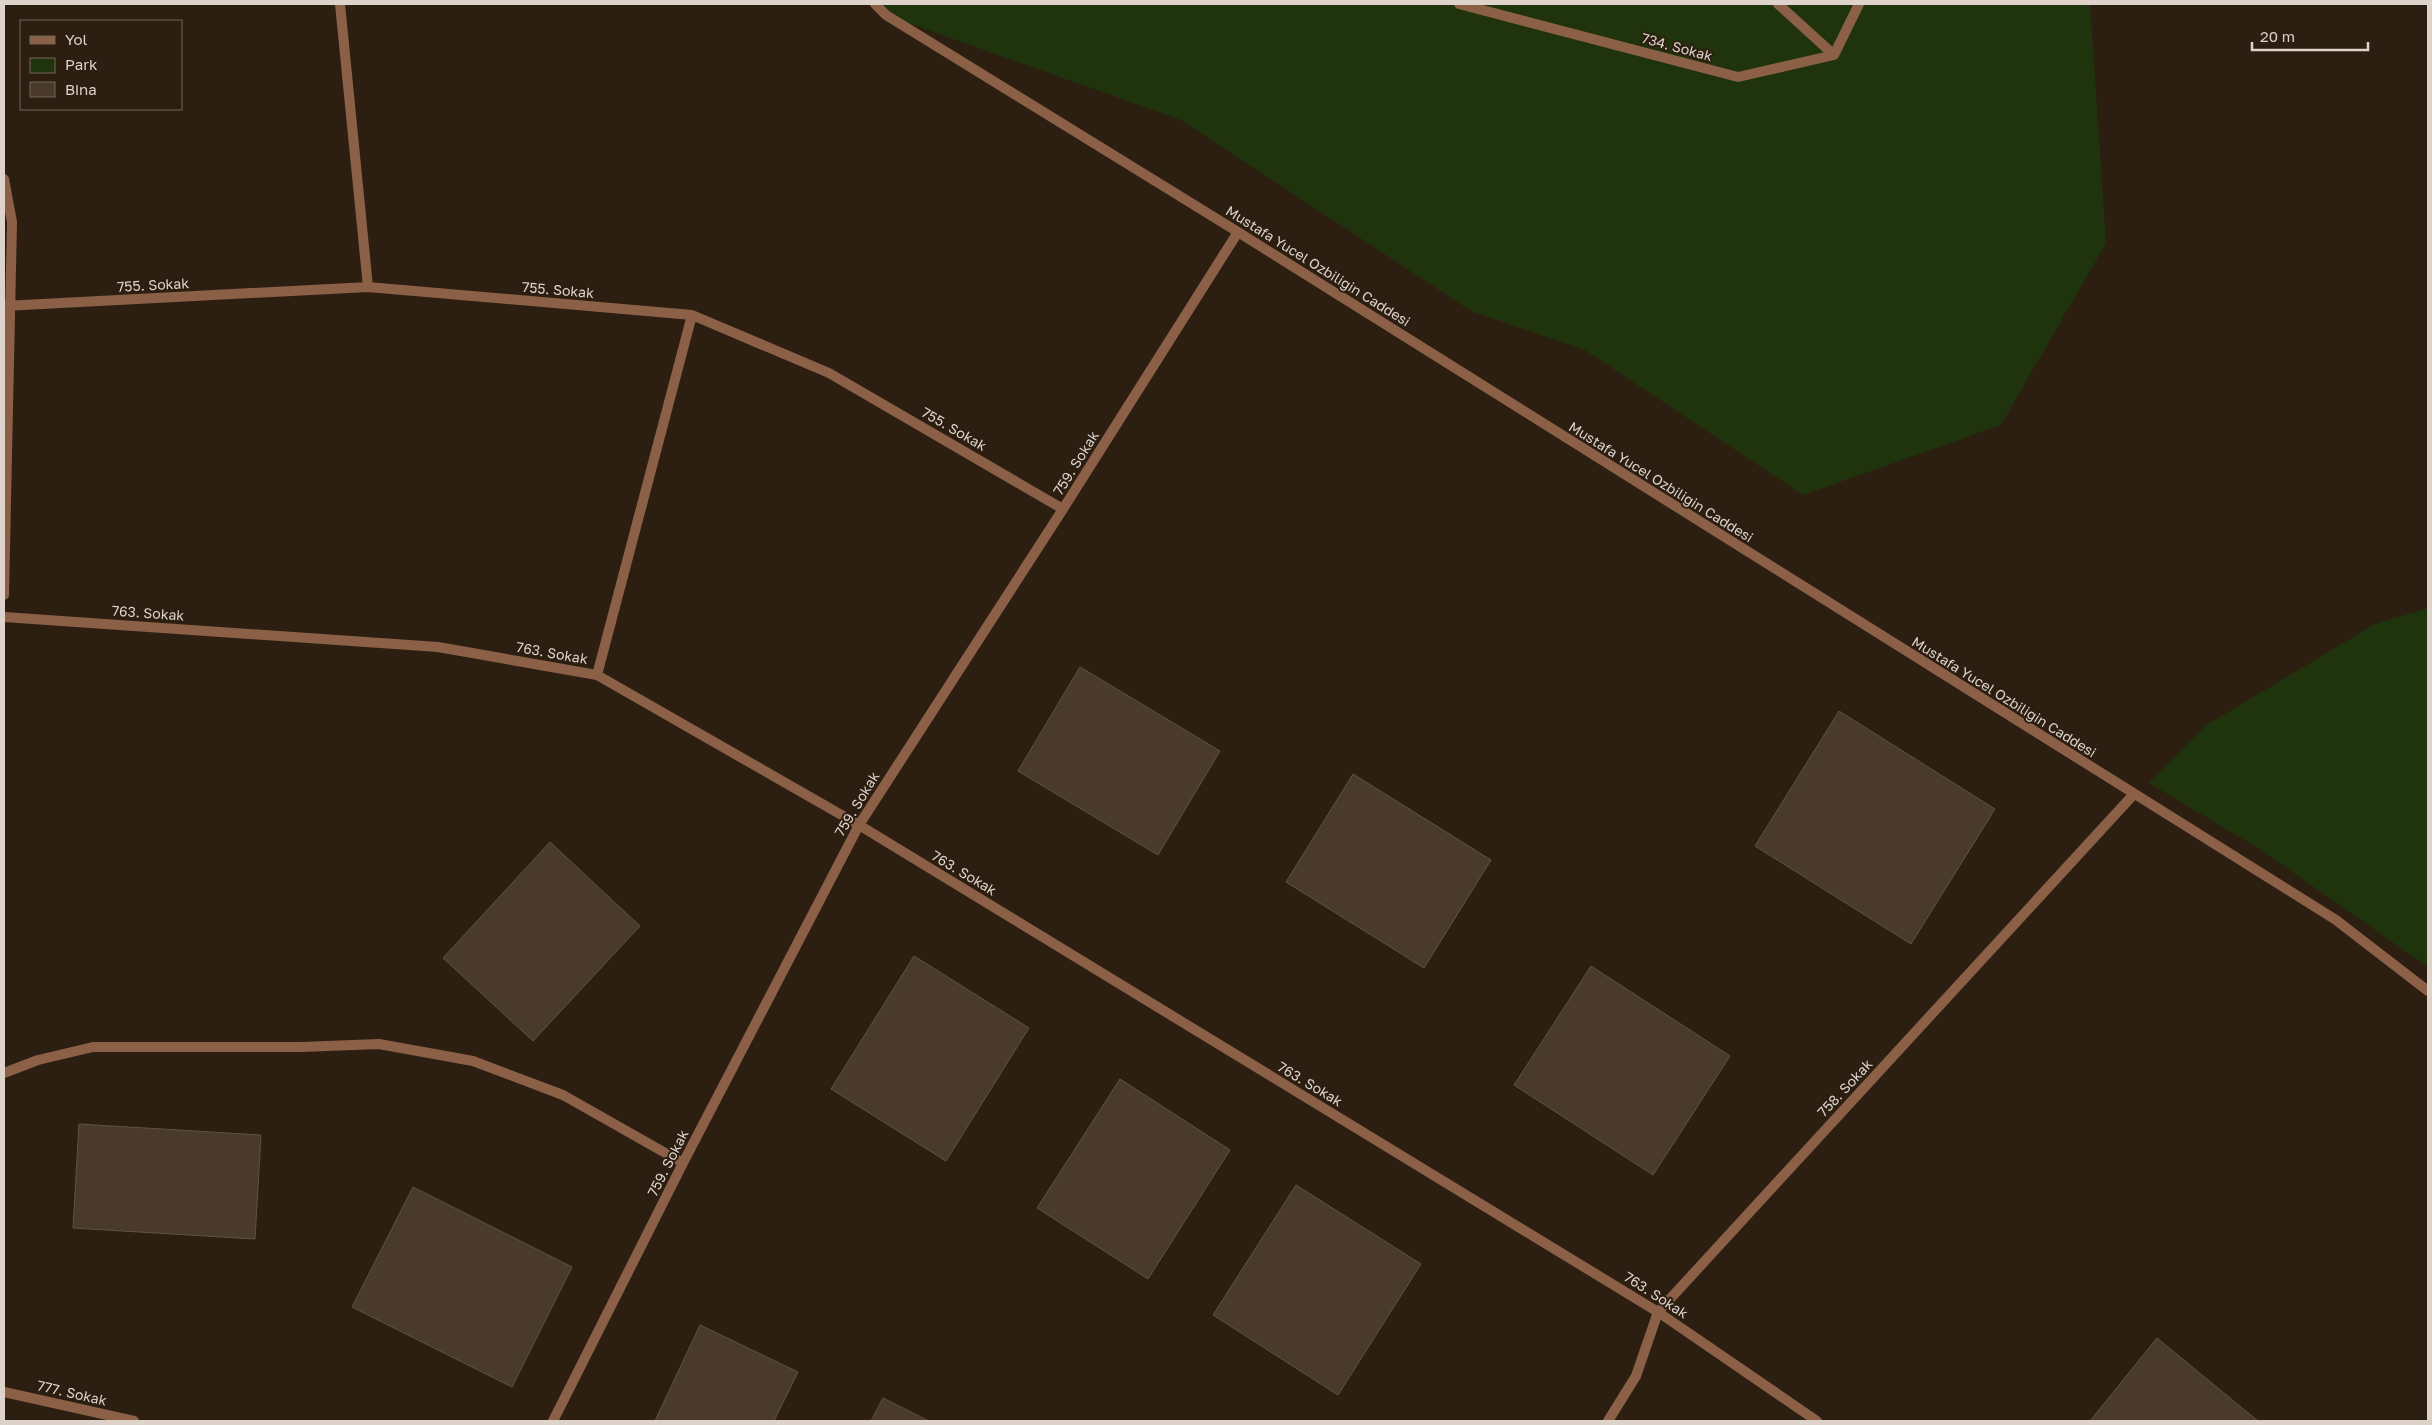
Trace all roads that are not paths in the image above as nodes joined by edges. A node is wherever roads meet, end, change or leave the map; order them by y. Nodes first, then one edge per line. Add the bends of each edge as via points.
1 (340, 4) edge
2 (875, 4) edge
3 (1459, 4) edge
4 (1778, 4) edge
5 (1859, 4) edge
6 (1834, 54) junction
7 (4, 179) edge
8 (1238, 232) junction
9 (368, 287) junction
10 (7, 306) edge
11 (692, 315) junction
12 (1063, 509) junction
13 (4, 595) edge
14 (4, 617) edge
15 (597, 674) junction
16 (2134, 794) junction
17 (859, 825) junction
18 (2428, 991) edge
19 (4, 1073) edge
20 (683, 1163) junction
21 (1658, 1312) junction
22 (4, 1392) edge
23 (134, 1421) edge
24 (552, 1421) edge
25 (1608, 1421) edge
26 (1817, 1421) edge

1 - 9 street
2 - 8 street, Mustafa Yucel Ozbiligin Caddesi via 886,15
3 - 6 street, 734. Sokak via 1738,77
4 - 6 street
5 - 6 street
7 - 10 street via 12,222
8 - 12 street, 759. Sokak
8 - 16 street, Mustafa Yucel Ozbiligin Caddesi
9 - 10 street, 755. Sokak
9 - 11 street, 755. Sokak
10 - 13 street
11 - 12 street, 755. Sokak via 829,373
11 - 15 street
12 - 17 street, 759. Sokak
14 - 15 street, 763. Sokak via 438,646
15 - 17 street, 763. Sokak
16 - 18 street, Mustafa Yucel Ozbiligin Caddesi via 2336,920
16 - 21 street, 758. Sokak
17 - 20 street, 759. Sokak
17 - 21 street, 763. Sokak
19 - 20 street via 38,1060 93,1047 379,1044 473,1061 563,1095
20 - 24 street, 759. Sokak
21 - 25 street, 758. Sokak via 1636,1376
21 - 26 street, 763. Sokak
22 - 23 street, 777. Sokak

